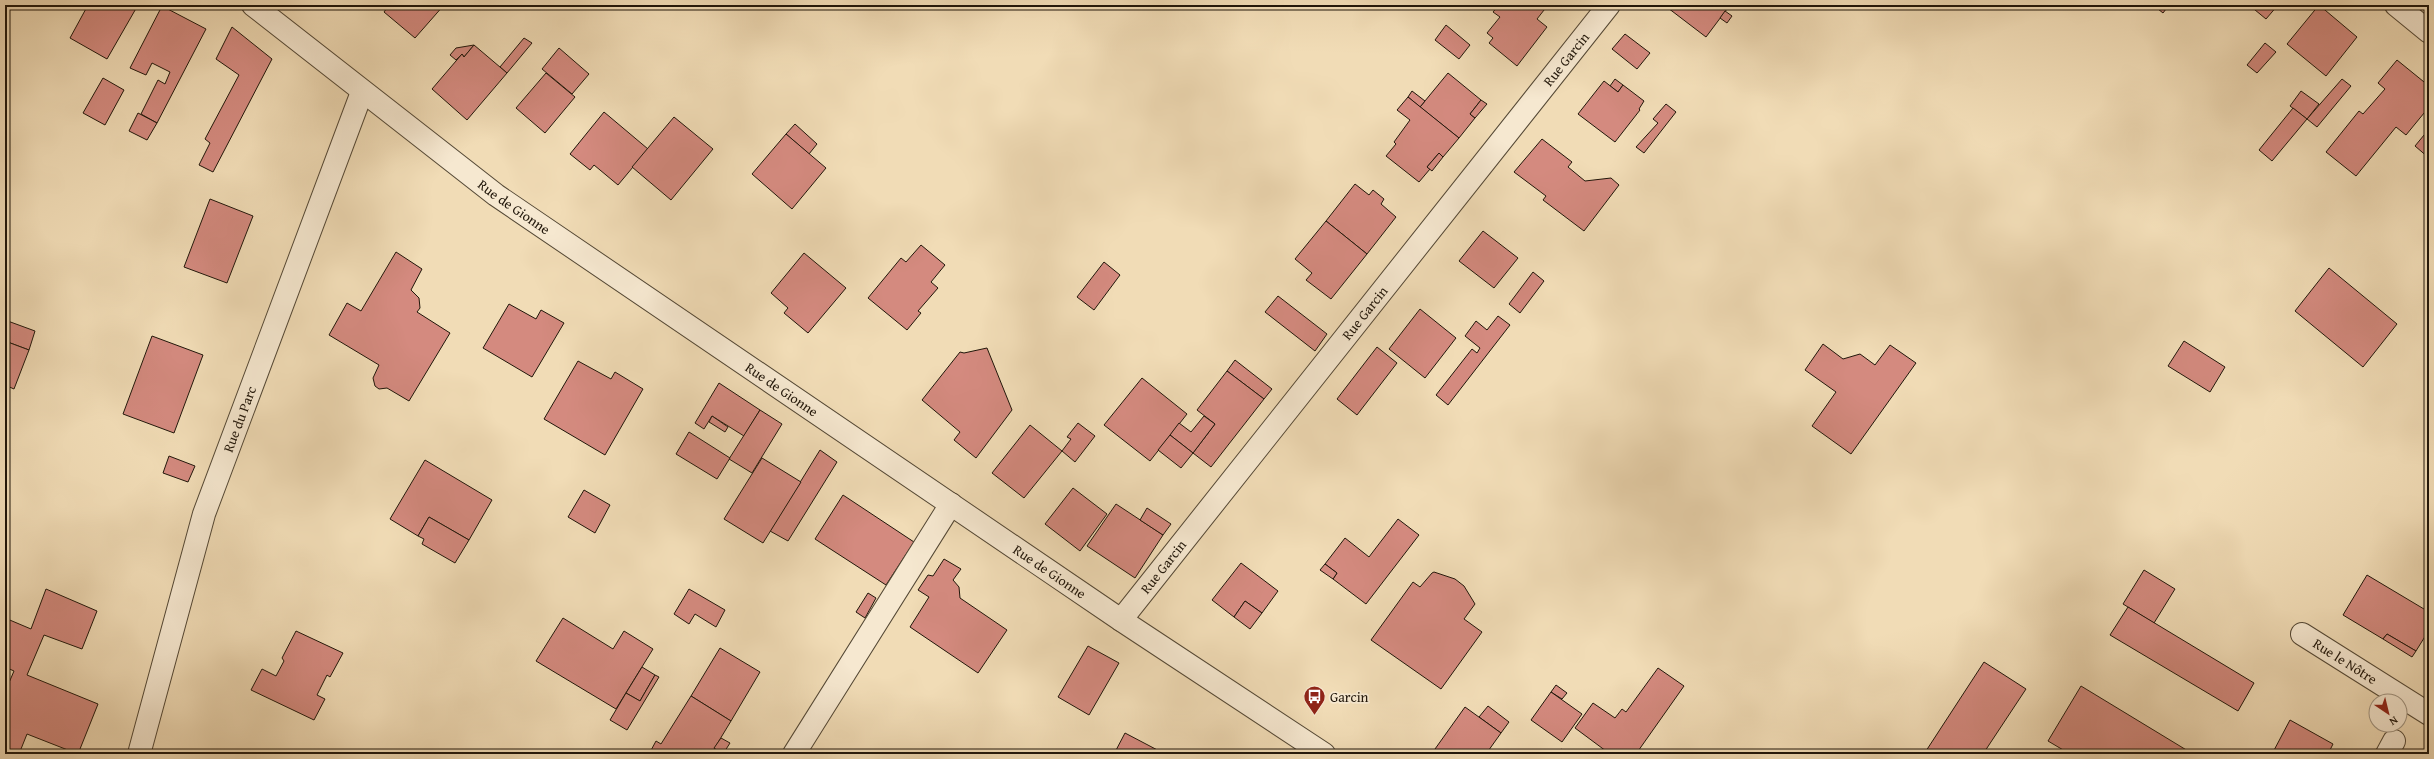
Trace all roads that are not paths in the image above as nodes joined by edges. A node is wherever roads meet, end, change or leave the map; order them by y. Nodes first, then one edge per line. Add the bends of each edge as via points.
1 (253, 5) edge
2 (1608, 5) edge
3 (2396, 5) edge
4 (2429, 32) edge
5 (362, 92) junction
6 (951, 504) junction
7 (1121, 620) junction
8 (2302, 634) dead end
9 (2429, 714) edge
10 (139, 754) edge
11 (794, 754) edge
12 (1324, 754) edge

1 - 5 street, Rue de Gionne
2 - 7 street, Rue Garcin
3 - 4 street
5 - 6 street, Rue de Gionne via 496,195
5 - 10 street, Rue du Parc via 204,514
6 - 7 street, Rue de Gionne
6 - 11 street
7 - 12 street, Rue de Gionne
8 - 9 street, Rue le Nôtre

